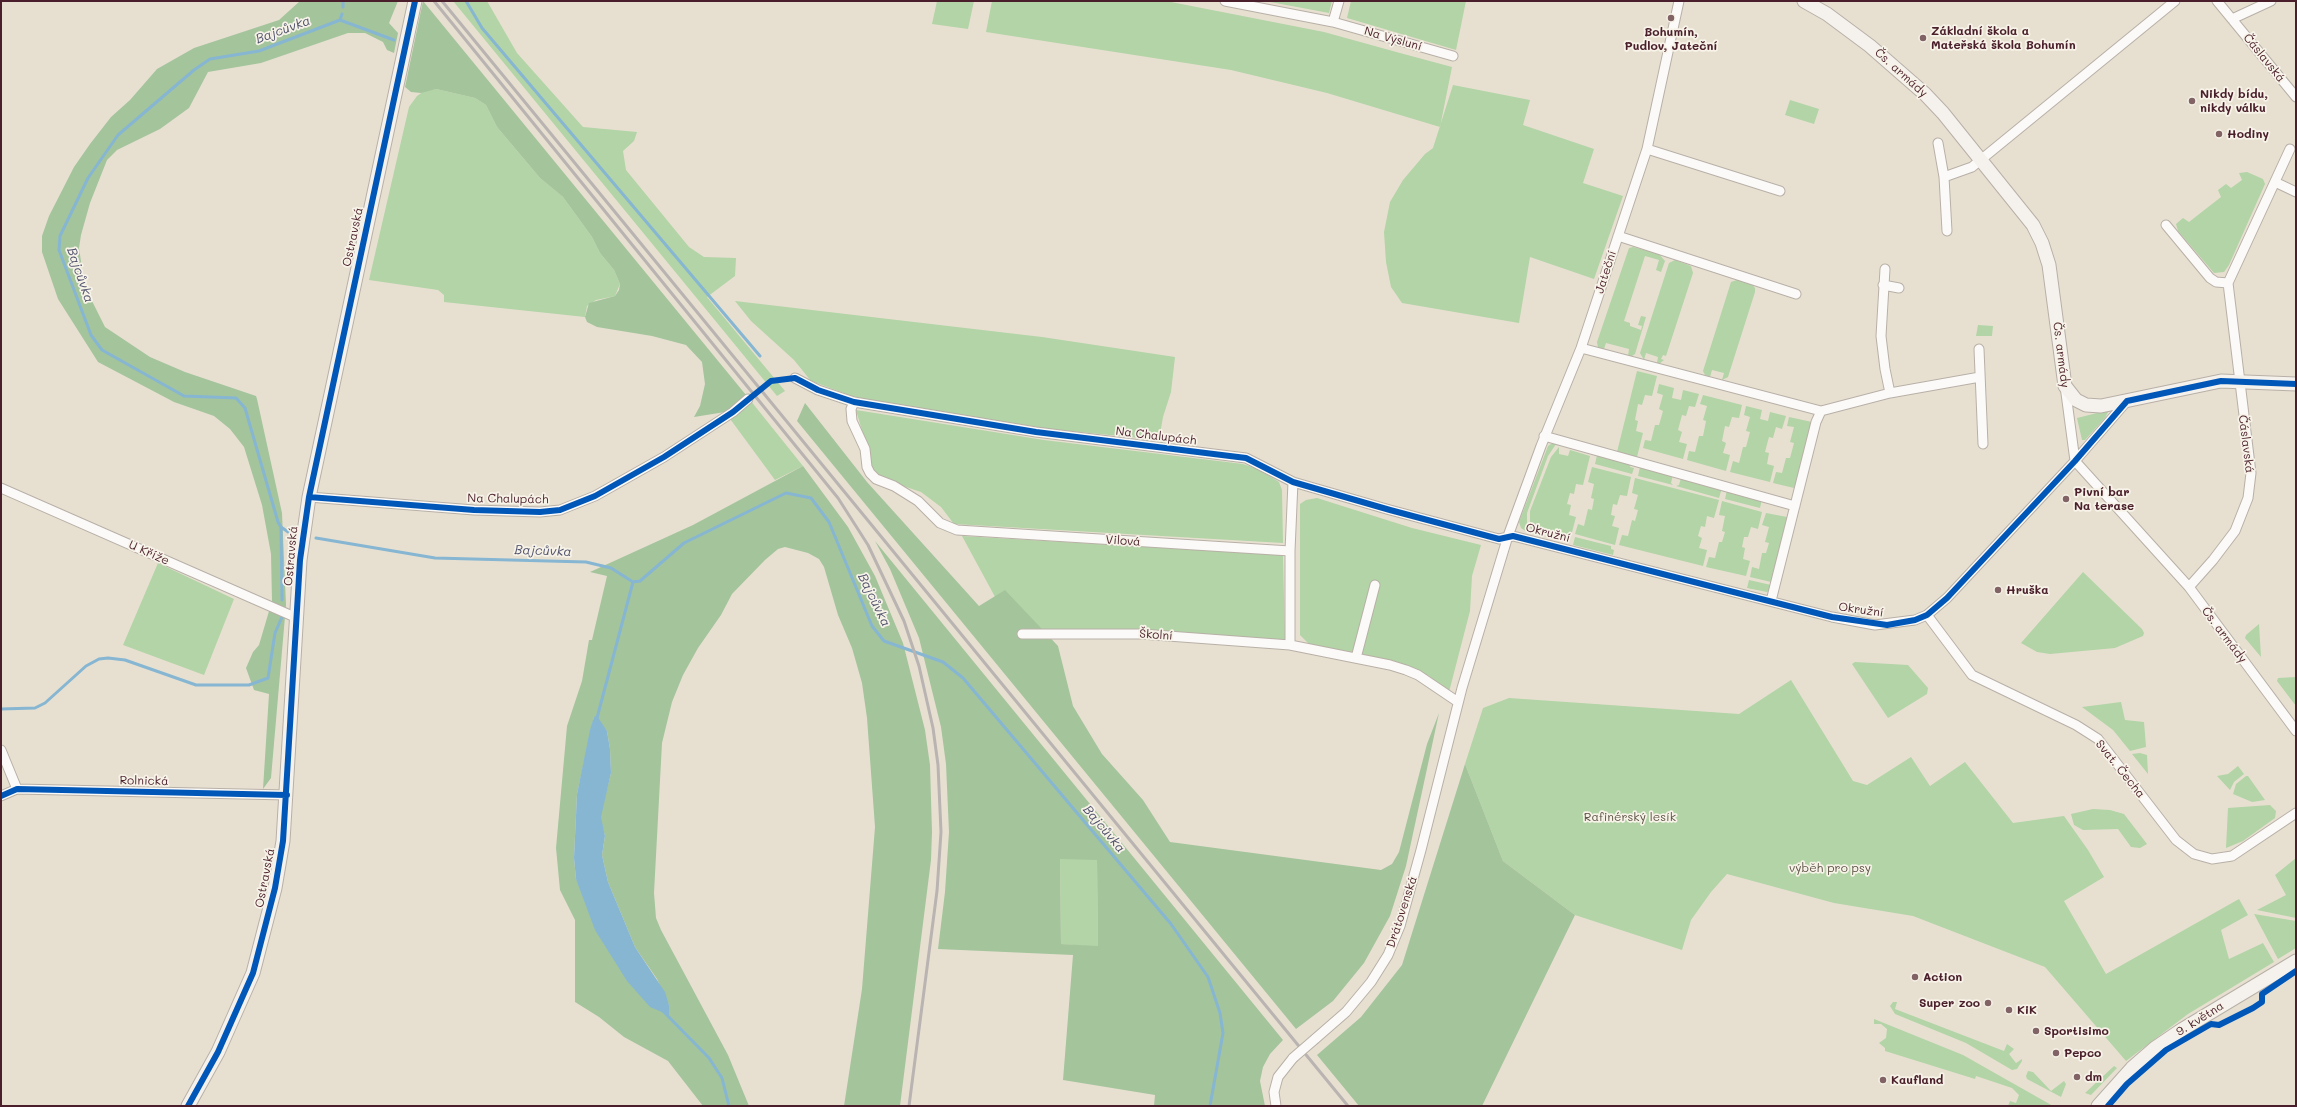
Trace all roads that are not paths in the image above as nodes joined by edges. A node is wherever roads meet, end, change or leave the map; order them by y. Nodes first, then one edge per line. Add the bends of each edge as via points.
1 (415, 1) edge
2 (1225, 1) edge
3 (1339, 1) edge
4 (1679, 1) edge
5 (1804, 1) edge
6 (2175, 1) edge
7 (2217, 1) edge
8 (2271, 1) edge
9 (2232, 19) junction
10 (1333, 22) junction
11 (1452, 56) dead end
12 (2296, 97) edge
13 (1938, 143) dead end
14 (1647, 149) junction
15 (2290, 149) dead end
16 (1981, 160) junction
17 (1944, 178) junction
18 (2275, 182) junction
19 (1780, 191) dead end
20 (2296, 192) edge
21 (2166, 225) dead end
22 (1947, 231) dead end
23 (1618, 236) junction
24 (1885, 268) dead end
25 (2228, 283) junction
26 (1883, 285) junction
27 (1899, 288) dead end
28 (1796, 294) dead end
29 (1581, 348) junction
30 (1979, 349) dead end
31 (1980, 377) junction
32 (794, 378) dead end
33 (2238, 380) junction
34 (2296, 384) edge
35 (2065, 386) junction
36 (1890, 393) junction
37 (748, 399) dead end
38 (2128, 401) junction
39 (854, 402) junction
40 (1821, 411) junction
41 (1544, 436) junction
42 (1983, 444) dead end
43 (2075, 461) junction
44 (1294, 482) junction
45 (1, 488) edge
46 (309, 497) junction
47 (1795, 506) junction
48 (1508, 536) junction
49 (1290, 551) junction
50 (1375, 584) dead end
51 (2189, 587) junction
52 (1771, 601) junction
53 (1927, 615) junction
54 (297, 618) junction
55 (1022, 634) dead end
56 (1290, 645) junction
57 (1356, 658) junction
58 (1458, 702) junction
59 (2296, 731) edge
60 (1, 750) edge
61 (17, 790) junction
62 (287, 795) junction
63 (1, 796) edge
64 (2296, 813) edge
65 (2296, 961) edge
66 (188, 1106) edge
67 (1276, 1106) edge
68 (2098, 1106) edge

1 - 46 main road, Ostravská
2 - 10 street, Na Výsluní
3 - 10 street
4 - 14 street, Jateční
5 - 16 main road, Čs. armády via 1827,14 1890,61 1942,113
6 - 16 street
7 - 9 street, Čáslavská
8 - 9 street
9 - 12 street, Čáslavská
10 - 11 street, Na Výsluní
13 - 17 street
14 - 19 street
14 - 23 street, Jateční
15 - 18 street
16 - 17 street via 1967,170
16 - 35 main road, Čs. armády via 2025,215 2042,243 2049,265
17 - 22 street
18 - 20 street
18 - 25 street
21 - 25 street via 2210,278 2216,282
23 - 28 street
23 - 29 street, Jateční
24 - 26 street
25 - 33 street, Čáslavská
26 - 27 street
26 - 36 street via 1881,336
29 - 40 street
29 - 41 street, Jateční
30 - 31 street
31 - 36 street
31 - 42 street
32 - 39 street, Na Chalupách via 818,390
33 - 34 main road
33 - 38 main road via 2221,381
33 - 51 street, Čáslavská via 2251,473 2248,498 2235,531
35 - 38 main road via 2072,397 2086,405 2101,406
35 - 43 street, Čs. armády
36 - 40 street
37 - 46 street, Na Chalupách via 733,412 664,457 595,496 560,510 474,510
38 - 43 street, Okružní
39 - 44 street, Na Chalupách via 1036,432 1246,458
39 - 49 street, Vilová via 851,409 852,420 865,449 870,473 876,479 894,486 918,501 940,523 957,530
40 - 47 street
41 - 47 street
41 - 48 street, Jateční
43 - 51 street, Čs. armády
43 - 53 street, Okružní via 1947,598
44 - 48 street, Na Chalupách via 1499,539
44 - 49 street
45 - 54 street, U Kříže
46 - 54 main road, Ostravská via 300,560
47 - 52 street
48 - 52 street, Okružní
48 - 58 street, Okružní
49 - 56 street
50 - 57 street
51 - 59 street, Čs. armády
52 - 53 street, Okružní via 1875,625 1901,623
53 - 64 street, Svat. Čecha via 1972,675 2076,725 2098,739 2176,840 2194,854 2212,859 2232,856
54 - 62 main road, Ostravská
55 - 56 street, Školní via 1141,634
56 - 57 street, Školní
57 - 58 street, Školní via 1390,665 1418,675
58 - 67 street, Drátovenská, bridge via 1413,880 1394,940 1380,968 1358,999 1293,1058 1278,1077 1274,1092
60 - 61 street
61 - 62 street, Rolnická
61 - 63 street, Rolnická
62 - 66 main road, Ostravská via 275,888 253,973 218,1052
65 - 68 main road, 9. května via 2156,1048 2132,1068

